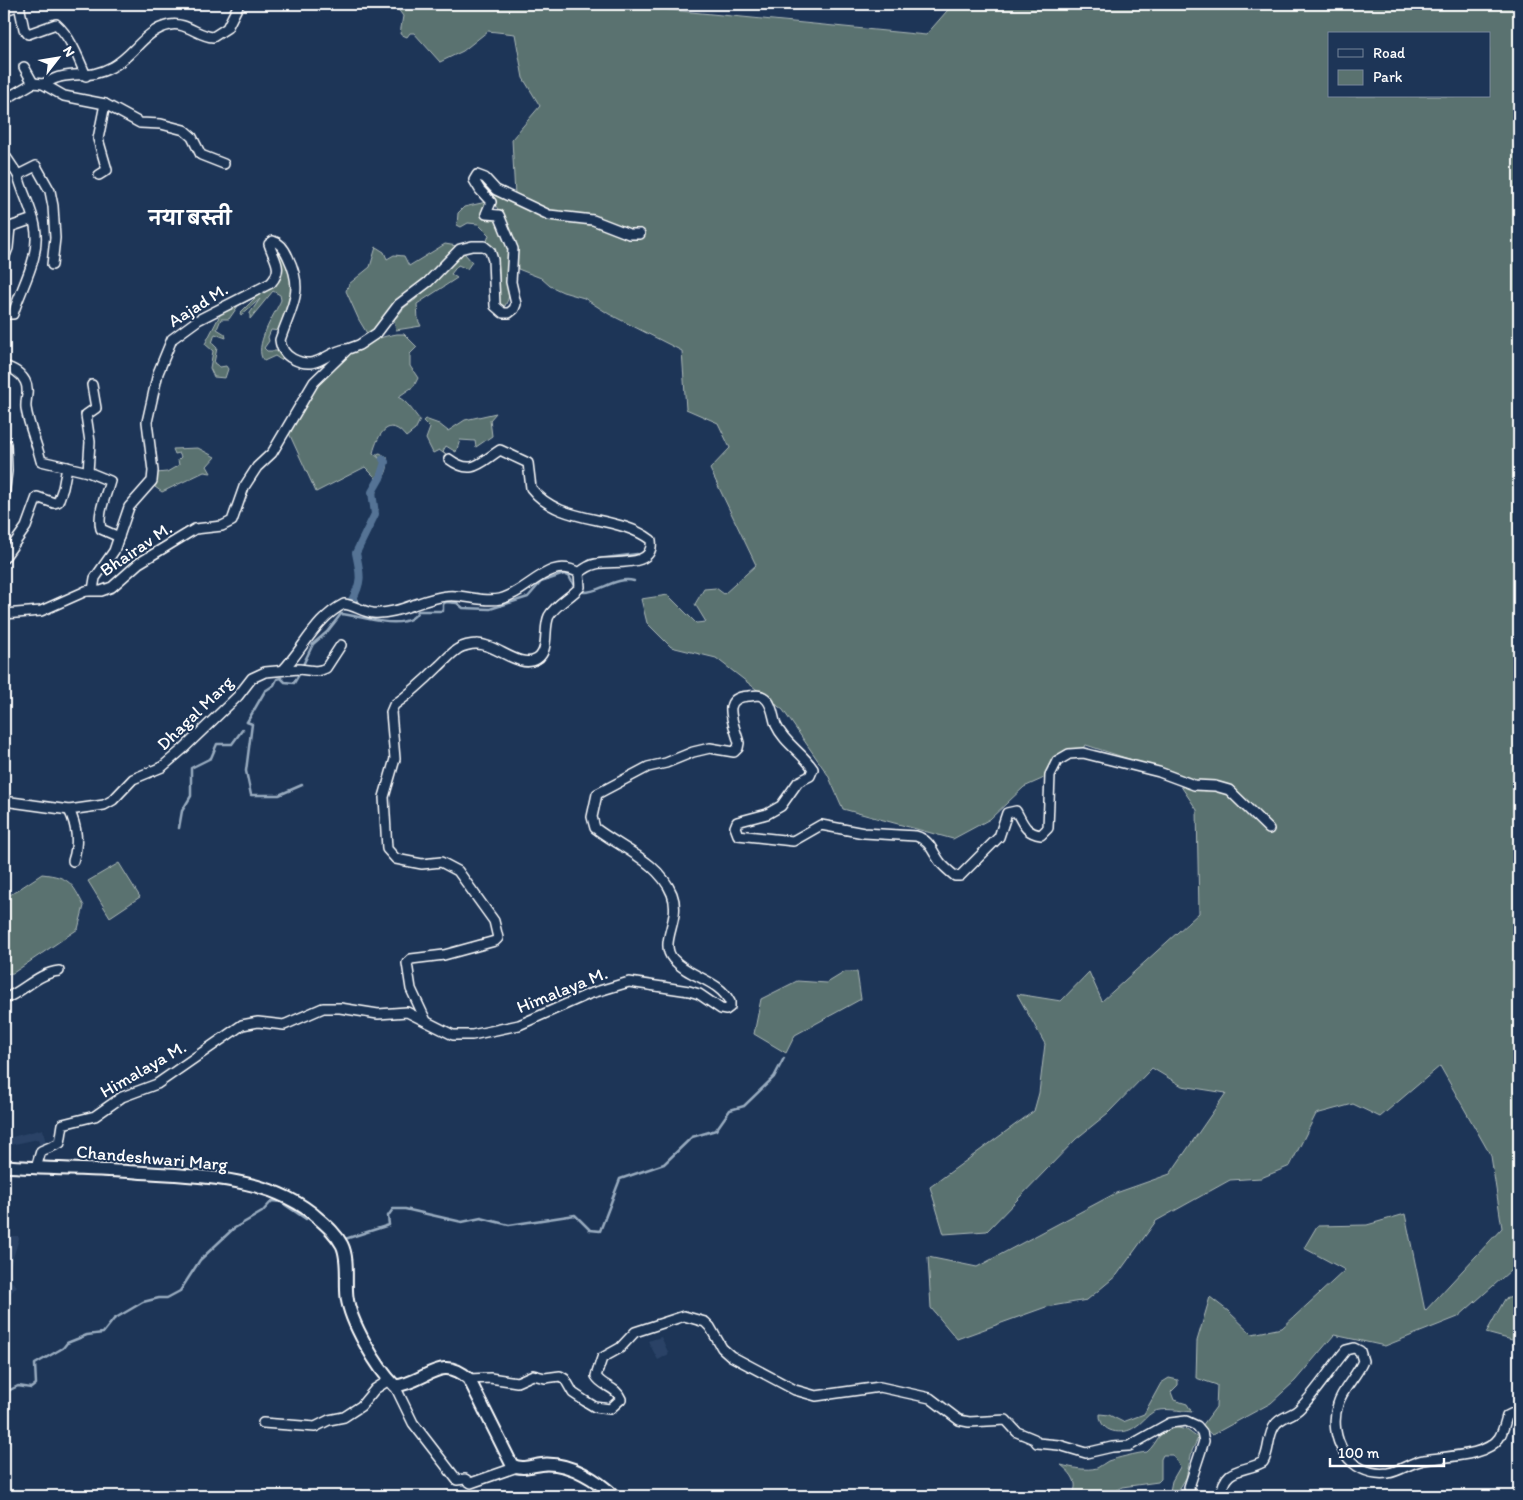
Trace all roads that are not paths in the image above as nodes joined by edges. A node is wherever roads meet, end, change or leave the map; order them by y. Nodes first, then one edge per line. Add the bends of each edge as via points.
1 (20, 4) edge
2 (239, 4) edge
3 (4, 11) edge
4 (24, 67) dead end
5 (86, 76) junction
6 (38, 83) junction
7 (4, 100) edge
8 (105, 104) junction
9 (4, 154) edge
10 (224, 164) dead end
11 (18, 175) junction
12 (99, 175) dead end
13 (33, 219) junction
14 (640, 234) dead end
15 (4, 258) edge
16 (52, 265) dead end
17 (4, 314) edge
18 (348, 349) junction
19 (4, 366) edge
20 (92, 385) dead end
21 (6, 444) dead end
22 (449, 458) dead end
23 (67, 467) junction
24 (88, 472) junction
25 (4, 496) edge
26 (119, 537) junction
27 (4, 558) edge
28 (578, 573) junction
29 (86, 591) junction
30 (4, 614) edge
31 (341, 645) dead end
32 (283, 670) junction
33 (4, 801) edge
34 (69, 810) junction
35 (1269, 829) dead end
36 (73, 862) dead end
37 (59, 971) dead end
38 (4, 999) edge
39 (426, 1022) junction
40 (4, 1166) edge
41 (22, 1167) junction
42 (36, 1168) junction
43 (4, 1170) edge
44 (469, 1379) junction
45 (392, 1383) junction
46 (1519, 1410) edge
47 (263, 1423) dead end
48 (517, 1467) junction
49 (614, 1496) edge
50 (1190, 1496) edge
51 (1221, 1496) edge

1 - 3 street
1 - 5 street via 24,29 28,34 56,24
2 - 5 street via 227,28 213,37 187,27 167,26 143,39 127,57 111,68
4 - 6 street
5 - 6 street via 59,77
6 - 7 street
6 - 8 street via 64,96
8 - 10 street via 140,123 184,130 192,137 201,155
8 - 12 street via 98,139 107,170
9 - 11 street
11 - 13 street
11 - 16 street via 36,166 50,191 54,219
13 - 15 street via 10,227
13 - 17 street via 37,242 31,270 13,314
14 - 18 street via 629,234 593,220 549,215 496,190 485,178 477,175 475,184 491,202 486,214 499,215 513,249 511,282 516,304 514,309 503,313 495,306 490,251 484,246 472,246 460,249 428,282 399,304 370,339
18 - 26 street, Aajad M. via 339,350 312,364 290,358 281,348 280,340 298,293 294,270 284,249 273,241 269,244 278,268 271,283 198,320 172,339 164,353 147,422 152,481 129,507
18 - 29 street, Bhairav M. via 314,382 272,453 257,468 239,496 232,521 222,526 195,529 139,563 112,587
19 - 23 street via 17,371 26,382 28,418 40,461
20 - 24 street via 96,408 86,415 90,442
21 - 25 street via 8,471
22 - 28 street via 460,467 475,467 500,450 508,452 528,463 530,488 548,505 574,515 636,530 651,540 652,548 648,555 636,562 596,564
23 - 24 street
23 - 27 street via 58,502 37,497 26,527
24 - 26 street via 110,482 100,523 102,529
26 - 29 street, Aajad M. via 114,551 95,578 94,590
28 - 32 street via 570,567 551,569 500,599 446,596 392,612 372,613 344,604 332,610 317,625
28 - 39 street via 580,588 549,616 545,643 536,660 517,660 496,648 476,644 458,648 394,705 391,712 395,759 384,797 387,849 396,859 422,864 441,862 458,871 494,921 498,938 444,955 415,958 407,963 411,989
29 - 30 street via 41,611
31 - 32 street, Dhagal Marg via 326,668 316,671
32 - 34 street, Dhagal Marg via 265,672 252,678 238,696 183,749 162,767 133,779 113,800 104,805
33 - 34 street, Dhagal Marg
34 - 36 street via 76,823 77,851
35 - 39 street, Himalaya M. via 1229,790 1194,785 1159,772 1083,753 1069,754 1058,761 1050,775 1046,832 1033,834 1019,821 1016,811 1010,811 999,837 960,876 944,867 923,838 821,825 793,841 738,835 737,822 774,811 798,782 813,773 810,764 782,735 768,701 758,695 738,696 731,704 739,743 734,752 702,749 648,768 597,794 592,817 595,828 652,867 663,880 672,895 676,916 668,938 669,952 680,965 720,988 730,1007 721,1009 689,991 629,982 589,994 519,1025 472,1036 453,1035
37 - 38 street via 50,972 18,994
39 - 42 street, Himalaya M. via 408,1012 378,1014 331,1007 284,1025 242,1024 157,1084 122,1098 94,1116 63,1124 60,1144 41,1150
40 - 41 main road, Chandeshwari Marg
41 - 42 main road, Chandeshwari Marg
41 - 43 street
42 - 45 main road, Chandeshwari Marg via 114,1169 218,1178 266,1189 294,1200 334,1232 343,1247 347,1299 353,1321 378,1367
44 - 45 main road via 459,1371 444,1367 406,1385
44 - 48 main road via 509,1459
44 - 50 street via 517,1382 533,1375 545,1378 560,1376 573,1393 585,1401 595,1407 610,1409 621,1399 614,1388 599,1382 596,1376 602,1358 620,1348 635,1332 684,1316 705,1322 730,1356 795,1390 816,1396 880,1387 916,1394 930,1398 959,1420 1006,1420 1037,1443 1060,1445 1086,1453 1129,1446 1170,1423 1186,1421 1197,1426 1204,1441 1189,1487
45 - 47 street via 375,1389 356,1410 344,1417 315,1427
45 - 48 street via 413,1423 457,1480 465,1479 471,1483
46 - 51 street via 1507,1416 1499,1439 1480,1451 1423,1460 1388,1473 1370,1472 1346,1456 1334,1429 1338,1402 1363,1362 1360,1350 1346,1350 1299,1410 1284,1417 1273,1428 1263,1462 1230,1475
48 - 49 main road via 557,1465 588,1477

